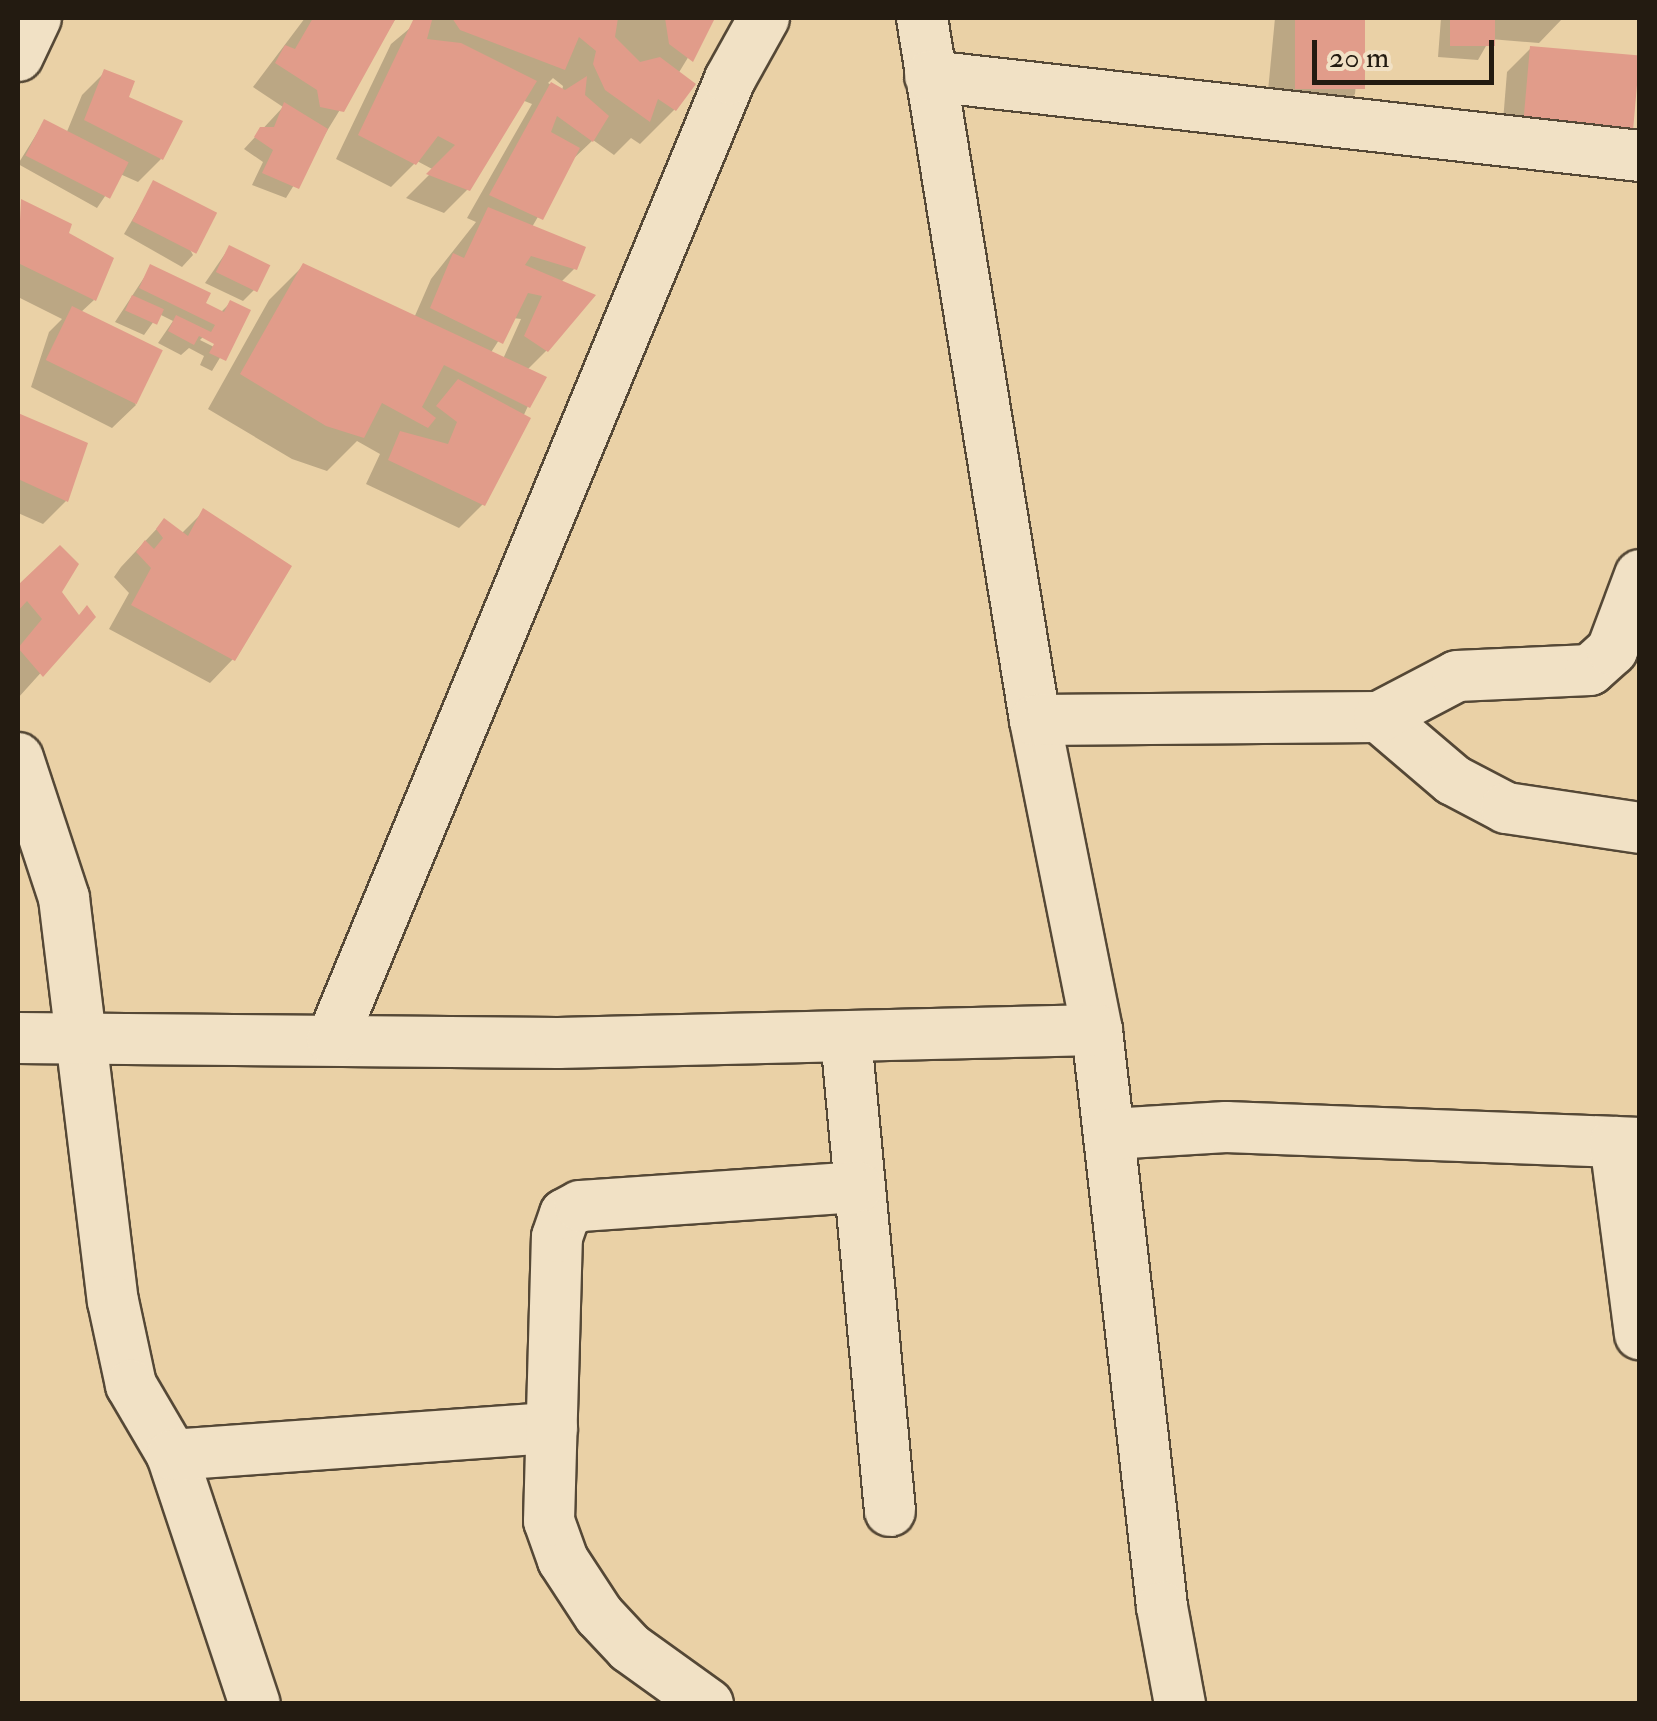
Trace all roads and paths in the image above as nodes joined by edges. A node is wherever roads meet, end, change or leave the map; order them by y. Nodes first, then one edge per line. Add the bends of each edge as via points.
1 (36, 18) edge
2 (764, 18) edge
3 (922, 18) edge
4 (18, 56) edge
5 (930, 76) junction
6 (1640, 156) edge
7 (1640, 575) edge
8 (1379, 717) junction
9 (1035, 720) junction
10 (18, 758) edge
11 (1640, 828) edge
12 (1097, 1030) junction
13 (86, 1034) junction
14 (18, 1038) edge
15 (846, 1038) junction
16 (332, 1040) junction
17 (1112, 1134) junction
18 (1627, 1142) edge
19 (857, 1187) junction
20 (1640, 1334) edge
21 (552, 1428) junction
22 (172, 1455) junction
23 (890, 1510) dead end
24 (255, 1704) edge
25 (708, 1704) edge
26 (1180, 1704) edge

1 - 4 street
2 - 16 street via 730,79
3 - 5 street
5 - 6 street
5 - 9 street
7 - 8 street via 1612,650 1590,670 1456,676
8 - 9 street
8 - 11 street via 1453,780 1506,808
9 - 12 street
10 - 13 street via 64,898
12 - 15 street
12 - 17 street
13 - 14 street
13 - 16 street
13 - 22 street via 113,1301 131,1385
15 - 16 street
15 - 19 street
17 - 18 street via 1226,1127
17 - 26 street via 1162,1607
18 - 20 street
19 - 21 street via 580,1206 565,1214 557,1237
19 - 23 street
21 - 22 street
21 - 25 street via 549,1521 563,1560 630,1648
22 - 24 street

